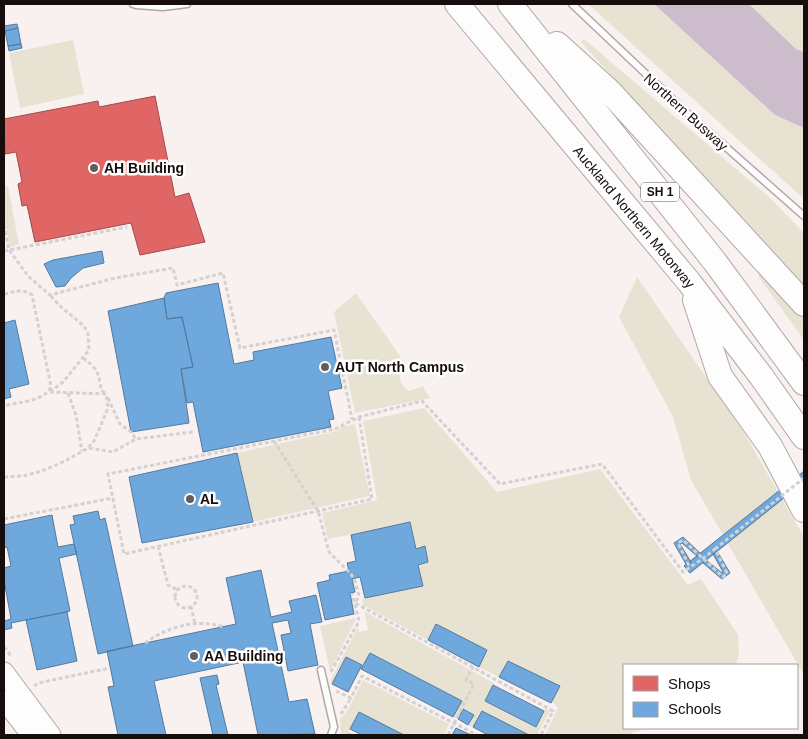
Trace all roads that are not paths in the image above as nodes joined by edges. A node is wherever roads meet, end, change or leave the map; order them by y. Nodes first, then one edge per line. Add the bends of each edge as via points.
1 (133, 4) edge
2 (187, 4) edge
3 (456, 4) edge
4 (511, 4) edge
5 (572, 4) edge
6 (804, 216) edge
7 (689, 282) junction
8 (804, 304) edge
9 (804, 384) edge
10 (804, 437) edge
11 (804, 510) edge
12 (321, 670) dead end
13 (4, 672) edge
14 (4, 700) edge
15 (31, 735) edge
16 (51, 735) edge
17 (331, 735) edge

1 - 2 lane via 163,7
3 - 7 highway, Auckland Northern Motorway / SH 1
4 - 8 highway via 610,93
4 - 9 highway, SH 1 via 715,262
5 - 6 lane, Northern Busway via 634,65
7 - 10 highway, Auckland Northern Motorway / SH 1
7 - 11 highway via 720,376 770,446
12 - 17 lane via 334,727
13 - 16 main road
14 - 15 main road

